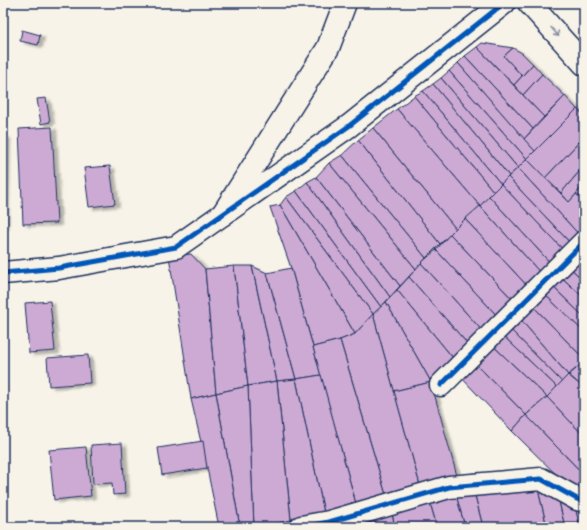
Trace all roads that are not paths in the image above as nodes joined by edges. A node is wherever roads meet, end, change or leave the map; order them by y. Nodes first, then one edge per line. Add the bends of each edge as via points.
1 (345, 3) edge
2 (504, 3) edge
3 (529, 3) edge
4 (580, 55) edge
5 (222, 216) junction
6 (584, 242) edge
7 (3, 273) edge
8 (441, 385) dead end
9 (582, 497) edge
10 (301, 527) edge

1 - 5 street via 328,48
2 - 5 street via 349,126
3 -> 4 street
5 - 7 street via 176,247 59,268
6 - 8 street
9 - 10 street via 541,479 449,487 328,522

